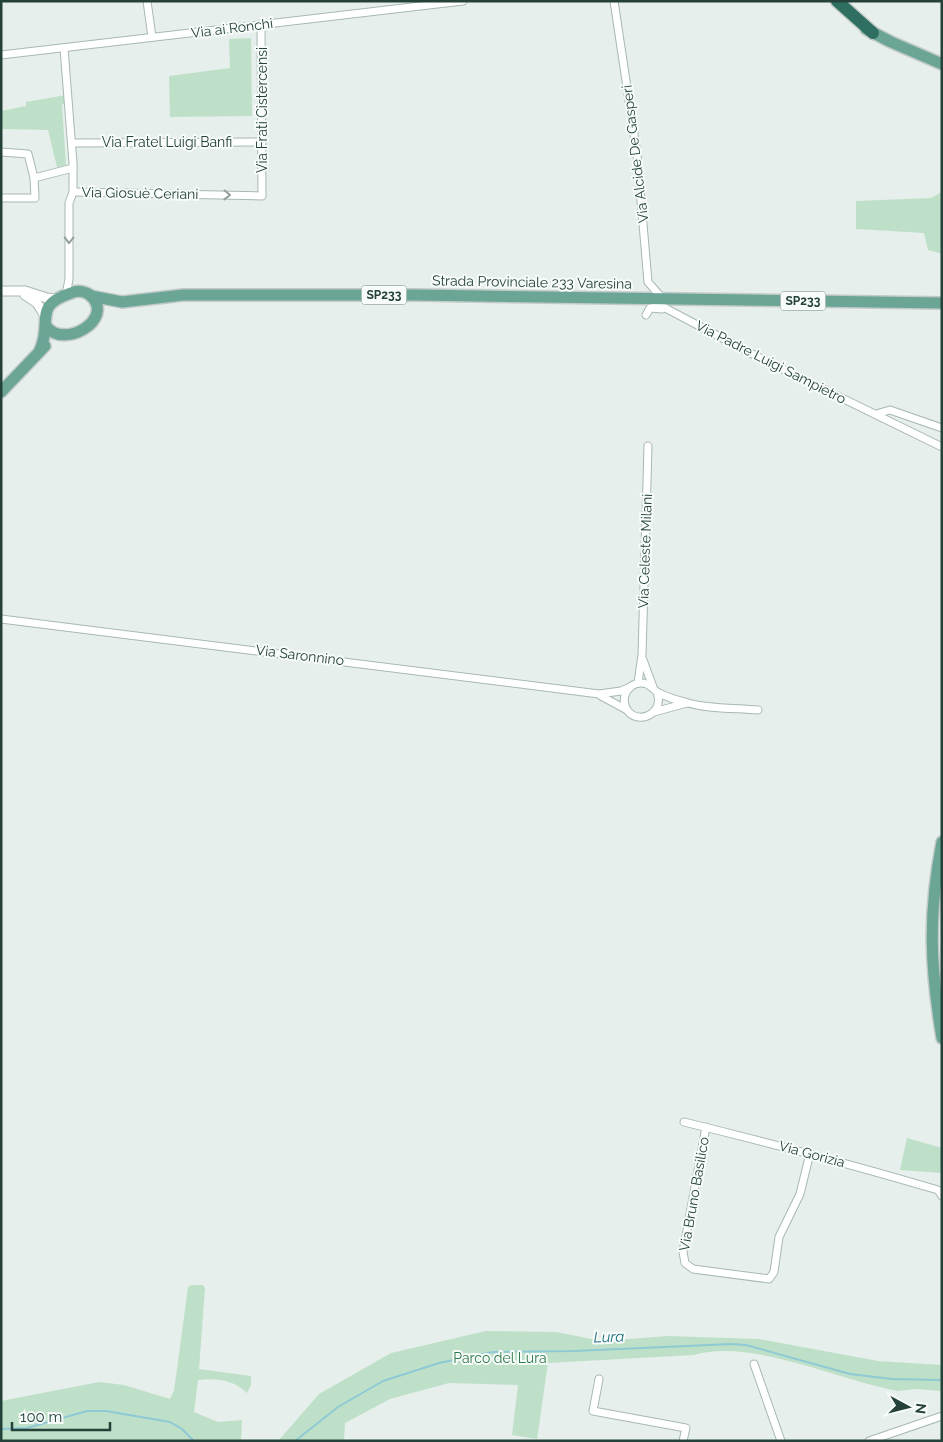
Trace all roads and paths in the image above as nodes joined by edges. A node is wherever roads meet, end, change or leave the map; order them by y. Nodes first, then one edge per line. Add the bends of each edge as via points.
1 (147, 1) edge
2 (463, 1) edge
3 (614, 1) edge
4 (830, 1) edge
5 (837, 1) edge
6 (262, 24) junction
7 (873, 33) junction
8 (152, 37) junction
9 (64, 48) junction
10 (1, 55) edge
11 (942, 64) edge
12 (262, 142) junction
13 (72, 143) junction
14 (1, 152) edge
15 (73, 168) junction
16 (34, 178) junction
17 (73, 192) junction
18 (262, 196) joint
19 (1, 198) edge
20 (1, 291) edge
21 (21, 292) junction
22 (91, 296) junction
23 (61, 297) junction
24 (122, 302) junction
25 (942, 302) edge
26 (666, 304) junction
27 (646, 315) dead end
28 (95, 319) junction
29 (45, 320) junction
30 (65, 335) junction
31 (40, 350) junction
32 (1, 392) edge
33 (876, 414) junction
34 (942, 428) edge
35 (648, 446) dead end
36 (942, 447) edge
37 (1, 619) edge
38 (642, 655) junction
39 (638, 683) junction
40 (630, 687) junction
41 (655, 690) junction
42 (599, 694) junction
43 (687, 703) junction
44 (627, 710) junction
45 (758, 710) dead end
46 (654, 712) junction
47 (942, 842) edge
48 (942, 1038) edge
49 (684, 1122) dead end
50 (706, 1128) junction
51 (810, 1153) junction
52 (940, 1191) edge
53 (754, 1364) dead end
54 (599, 1379) dead end
55 (942, 1416) edge
56 (683, 1441) edge
57 (781, 1441) edge
58 (869, 1441) edge

1 - 8 street
2 - 6 street, Via ai Ronchi
3 - 26 street, Via Alcide De Gasperi via 637,154 648,282
4 - 7 main road
5 - 7 highway
6 - 8 street, Via ai Ronchi
6 - 12 street, Via Frati Cistercensi
7 - 11 main road
8 - 9 street, Via ai Ronchi
9 - 10 street, Via ai Ronchi
9 - 13 street, Via Giosuè Ceriani
12 - 13 street, Via Fratel Luigi Banfi
12 - 18 street, Via Frati Cistercensi
13 - 15 street, Via Giosuè Ceriani
14 - 16 street via 28,154
15 - 16 street
15 - 17 street, Via Giosuè Ceriani
16 - 19 street via 35,198
17 -> 18 street, Via Giosuè Ceriani
17 -> 23 street via 69,203 69,279
20 - 21 street
21 - 23 street
21 - 29 street via 37,303
22 - 23 main road, SP233 via 78,291
22 - 24 main road, SP233
22 - 28 main road via 97,307
23 - 29 main road, SP233 via 47,306
24 - 26 main road, Strada Provinciale 233 Varesina / SP233 via 183,295 647,299
24 - 28 main road, SP233
25 - 26 main road, Strada Provinciale 233 Varesina / SP233
26 - 27 street via 650,308
26 - 33 street, Via Padre Luigi Sampietro via 795,375
28 - 30 main road, SP233 via 86,327
29 - 30 main road via 53,333
29 - 31 main road, SP233 via 45,338
30 - 31 main road, SP233
31 - 32 main road, SP233
33 - 34 street, Via Padre Luigi Sampietro via 890,410
33 - 36 street, Via Padre Luigi Sampietro
35 - 38 street, Via Celeste Milani
37 - 42 street, Via Saronnino
38 - 39 street
38 - 41 street
39 - 40 street, Via Saronnino
39 - 41 street, Via Saronnino via 647,684
40 - 42 street, Via Saronnino via 616,693
40 - 44 street via 624,700
41 - 43 street, Via Saronnino
41 - 46 street via 659,701
42 - 44 street, Via Saronnino
43 - 45 street, Via Saronnino
43 - 46 street, Via Saronnino
44 - 46 street, Via Saronnino via 637,717 647,717
47 - 48 main road via 934,892 931,947
49 - 50 street, Via Gorizia
50 - 51 street, Via Gorizia
50 - 51 street, Via Bruno Basilico via 683,1252 685,1263 693,1269 769,1278 774,1272 779,1237 800,1194
51 - 52 street, Via Gorizia
53 - 57 street
54 - 56 street via 593,1411 686,1428
55 - 58 street

